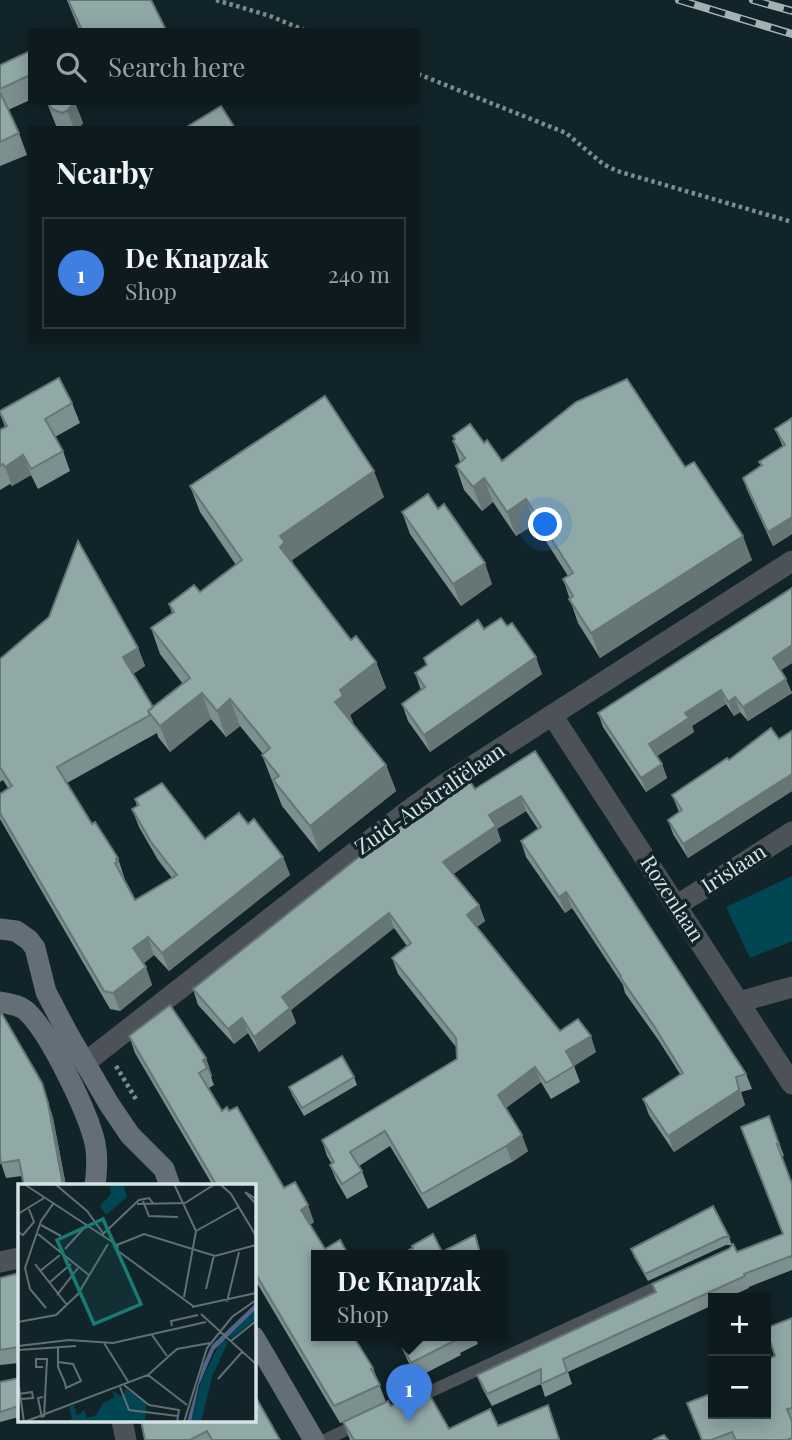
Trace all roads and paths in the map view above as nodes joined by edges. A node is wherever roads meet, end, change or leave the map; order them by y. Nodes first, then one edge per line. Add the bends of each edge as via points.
1 (216, 0) edge
2 (299, 28) edge
3 (420, 75) edge
4 (792, 222) edge
5 (792, 561) edge
6 (552, 715) junction
7 (792, 832) edge
8 (676, 906) junction
9 (1, 923) edge
10 (792, 987) edge
11 (0, 1002) edge
12 (739, 1002) junction
13 (86, 1062) junction
14 (792, 1084) edge
15 (95, 1184) edge
16 (169, 1184) edge
17 (18, 1258) edge
18 (0, 1262) edge
19 (681, 1276) edge
20 (256, 1340) edge
21 (396, 1407) edge
22 (372, 1418) edge
23 (122, 1422) edge
24 (126, 1440) edge
25 (314, 1440) edge
26 (325, 1440) edge

1 - 2 path
3 - 4 path via 566,133 617,171
5 - 6 street, Zuid-Australiëlaan
6 - 8 street, Rozenlaan
6 - 13 street, Zuid-Australiëlaan via 405,813
7 - 8 street, Irislaan
8 - 12 street, Rozenlaan
9 - 13 street via 35,948 46,992
10 - 12 street
11 - 15 street via 24,1009 50,1043 94,1142
12 - 14 street, Rozenlaan
13 - 16 street via 108,1104 130,1135 164,1168
17 - 18 street
19 - 21 lane
20 - 25 street
22 - 26 lane
23 - 24 street

